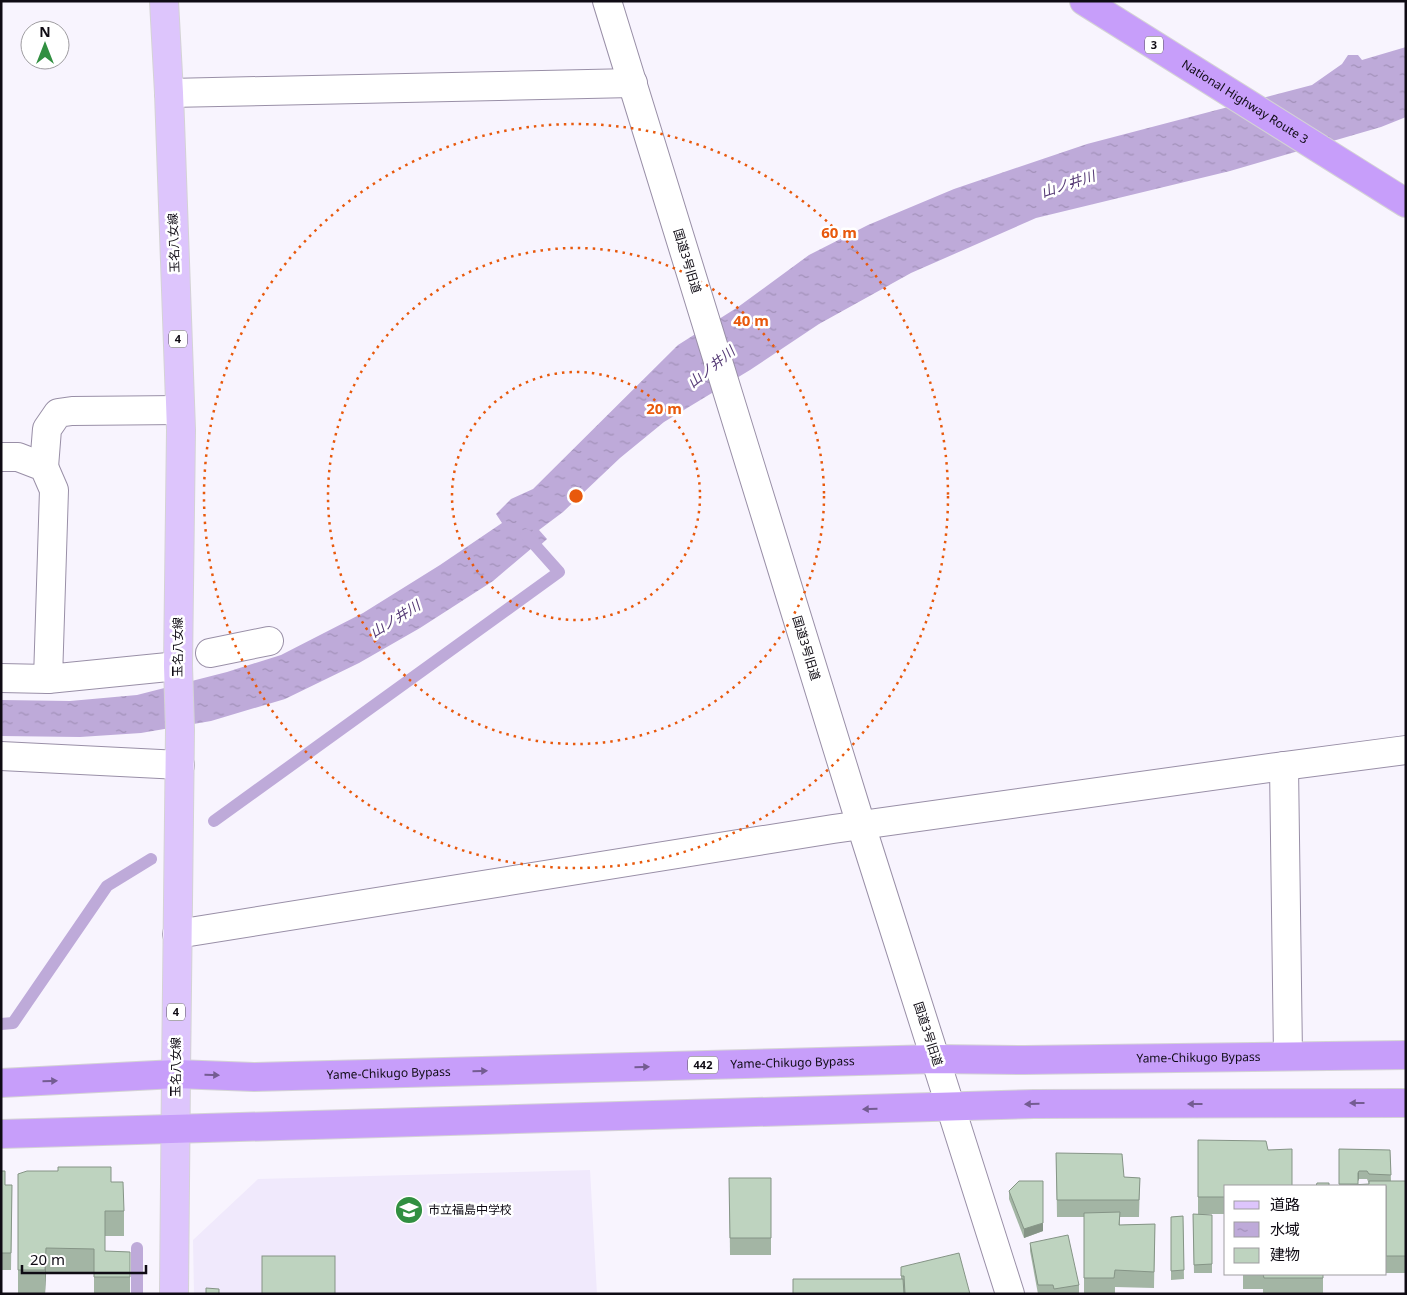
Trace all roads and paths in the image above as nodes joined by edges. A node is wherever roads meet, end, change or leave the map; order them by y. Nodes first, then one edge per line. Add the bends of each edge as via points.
1 (164, 1) edge
2 (607, 1) edge
3 (1084, 1) edge
4 (633, 83) junction
5 (169, 93) junction
6 (1406, 203) edge
7 (180, 410) junction
8 (1, 457) edge
9 (44, 467) junction
10 (269, 641) dead end
11 (210, 653) dead end
12 (178, 672) junction
13 (1, 678) edge
14 (48, 679) junction
15 (1406, 750) edge
16 (1, 756) edge
17 (180, 765) junction
18 (1284, 766) junction
19 (861, 825) junction
20 (177, 934) junction
21 (1406, 1055) edge
22 (1288, 1056) junction
23 (936, 1059) junction
24 (176, 1074) junction
25 (1, 1083) edge
26 (1406, 1103) edge
27 (951, 1107) junction
28 (176, 1128) junction
29 (1, 1134) edge
30 (174, 1294) edge
31 (1010, 1294) edge

1 - 5 main road, 玉名八女線 / 4
2 - 4 street, 国道3号旧道
3 - 6 highway, National Highway Route 3 / 3
4 - 5 street
4 - 19 street, 国道3号旧道
5 - 7 main road, 玉名八女線 / 4
7 - 9 street via 58,413 47,428
7 - 12 main road, 玉名八女線 / 4
8 - 9 street via 18,457
9 - 14 street via 54,490
10 - 11 street
12 - 14 street
12 - 17 main road, 玉名八女線 / 4
13 - 14 street
15 - 18 street
16 - 17 street
17 - 20 main road, 玉名八女線 / 4
18 - 19 street
18 - 22 street
19 - 20 street
19 - 23 street, 国道3号旧道
20 - 24 main road, 玉名八女線 / 4
21 - 22 highway, Yame-Chikugo Bypass / 442
22 - 23 highway, Yame-Chikugo Bypass / 442
24 -> 23 highway, Yame-Chikugo Bypass / 442 via 254,1077
23 - 27 street, 国道3号旧道
25 -> 24 highway, Yame-Chikugo Bypass / 442
24 - 28 main road, 玉名八女線 / 4
26 -> 27 highway
27 -> 28 highway
27 - 31 street, 国道3号旧道
28 - 29 highway
28 - 30 main road, 玉名八女線 / 4

